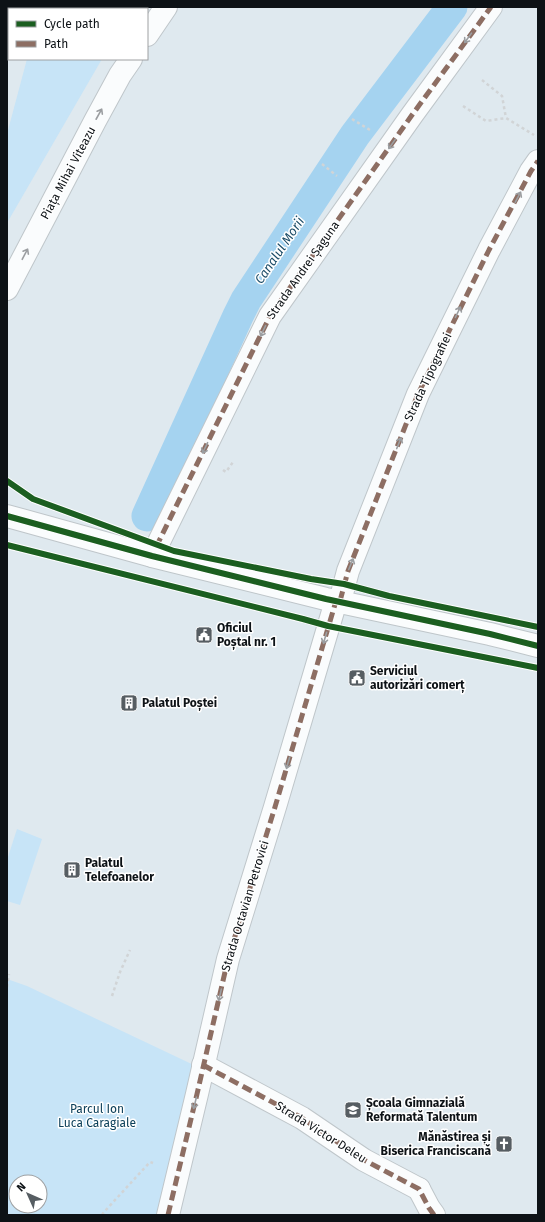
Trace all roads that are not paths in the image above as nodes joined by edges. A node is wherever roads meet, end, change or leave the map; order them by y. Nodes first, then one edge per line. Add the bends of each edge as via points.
1 (166, 7) edge
2 (492, 7) edge
3 (148, 34) edge
4 (130, 60) edge
5 (536, 169) edge
6 (7, 289) edge
7 (7, 516) edge
8 (152, 556) junction
9 (338, 601) junction
10 (538, 646) edge
11 (203, 1065) junction
12 (431, 1212) edge
13 (168, 1215) edge

1 - 3 street
2 -> 8 street, Strada Andrei Șaguna via 270,316
6 -> 4 street, Piața Mihai Viteazu via 95,121
9 -> 5 street, Strada Tipografiei via 418,394 489,250
7 - 8 street
8 - 9 street
9 - 10 street
9 -> 11 street, Strada Octavian Petrovici via 228,959
11 - 12 street, Strada Victor Deleu via 302,1118 364,1160 419,1189
11 -> 13 street, Strada Octavian Petrovici

